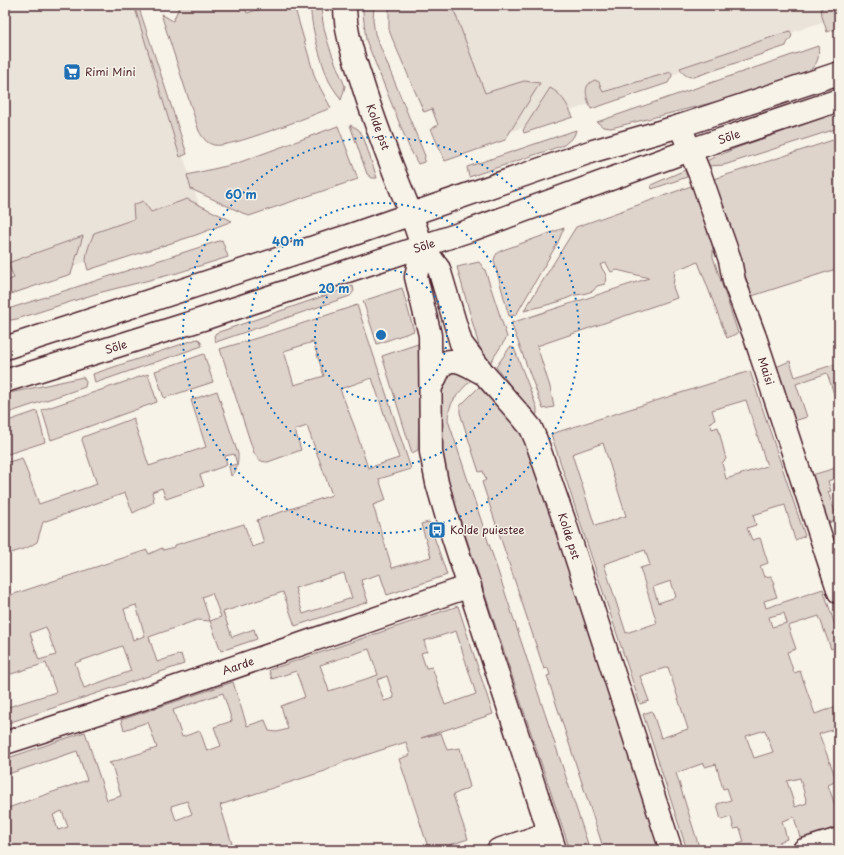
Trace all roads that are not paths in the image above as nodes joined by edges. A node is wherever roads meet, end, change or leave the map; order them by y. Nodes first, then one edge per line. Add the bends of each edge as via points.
1 (345, 5) edge
2 (839, 73) edge
3 (839, 100) edge
4 (680, 126) junction
5 (690, 150) junction
6 (411, 214) junction
7 (422, 246) junction
8 (5, 348) edge
9 (485, 375) junction
10 (5, 381) edge
11 (430, 387) junction
12 (470, 586) junction
13 (839, 592) edge
14 (5, 743) edge
15 (839, 839) edge
16 (552, 841) edge
17 (498, 850) edge
18 (671, 850) edge
19 (804, 850) edge

1 - 6 street, Kolde pst via 345,20 351,48 370,107
2 - 4 street
3 - 5 street, Sõle
4 - 5 street, Maisi
4 - 6 street via 593,152
5 - 7 street, Sõle
5 - 13 street, Maisi via 730,260 734,281 758,344
6 - 7 street, Kolde pst
6 - 8 street
7 - 9 street, Kolde pst via 439,269 461,343
7 - 10 street, Sõle via 203,320
7 - 11 street, Kolde pst via 416,277 430,335
9 - 11 street via 460,361 450,360 441,366
9 - 18 street, Kolde pst via 531,428 536,440
11 - 12 street, Kolde pst via 431,452 436,483
12 - 14 street, Aarde via 133,702
12 - 16 street, Kolde pst
15 - 19 street
16 - 17 street

